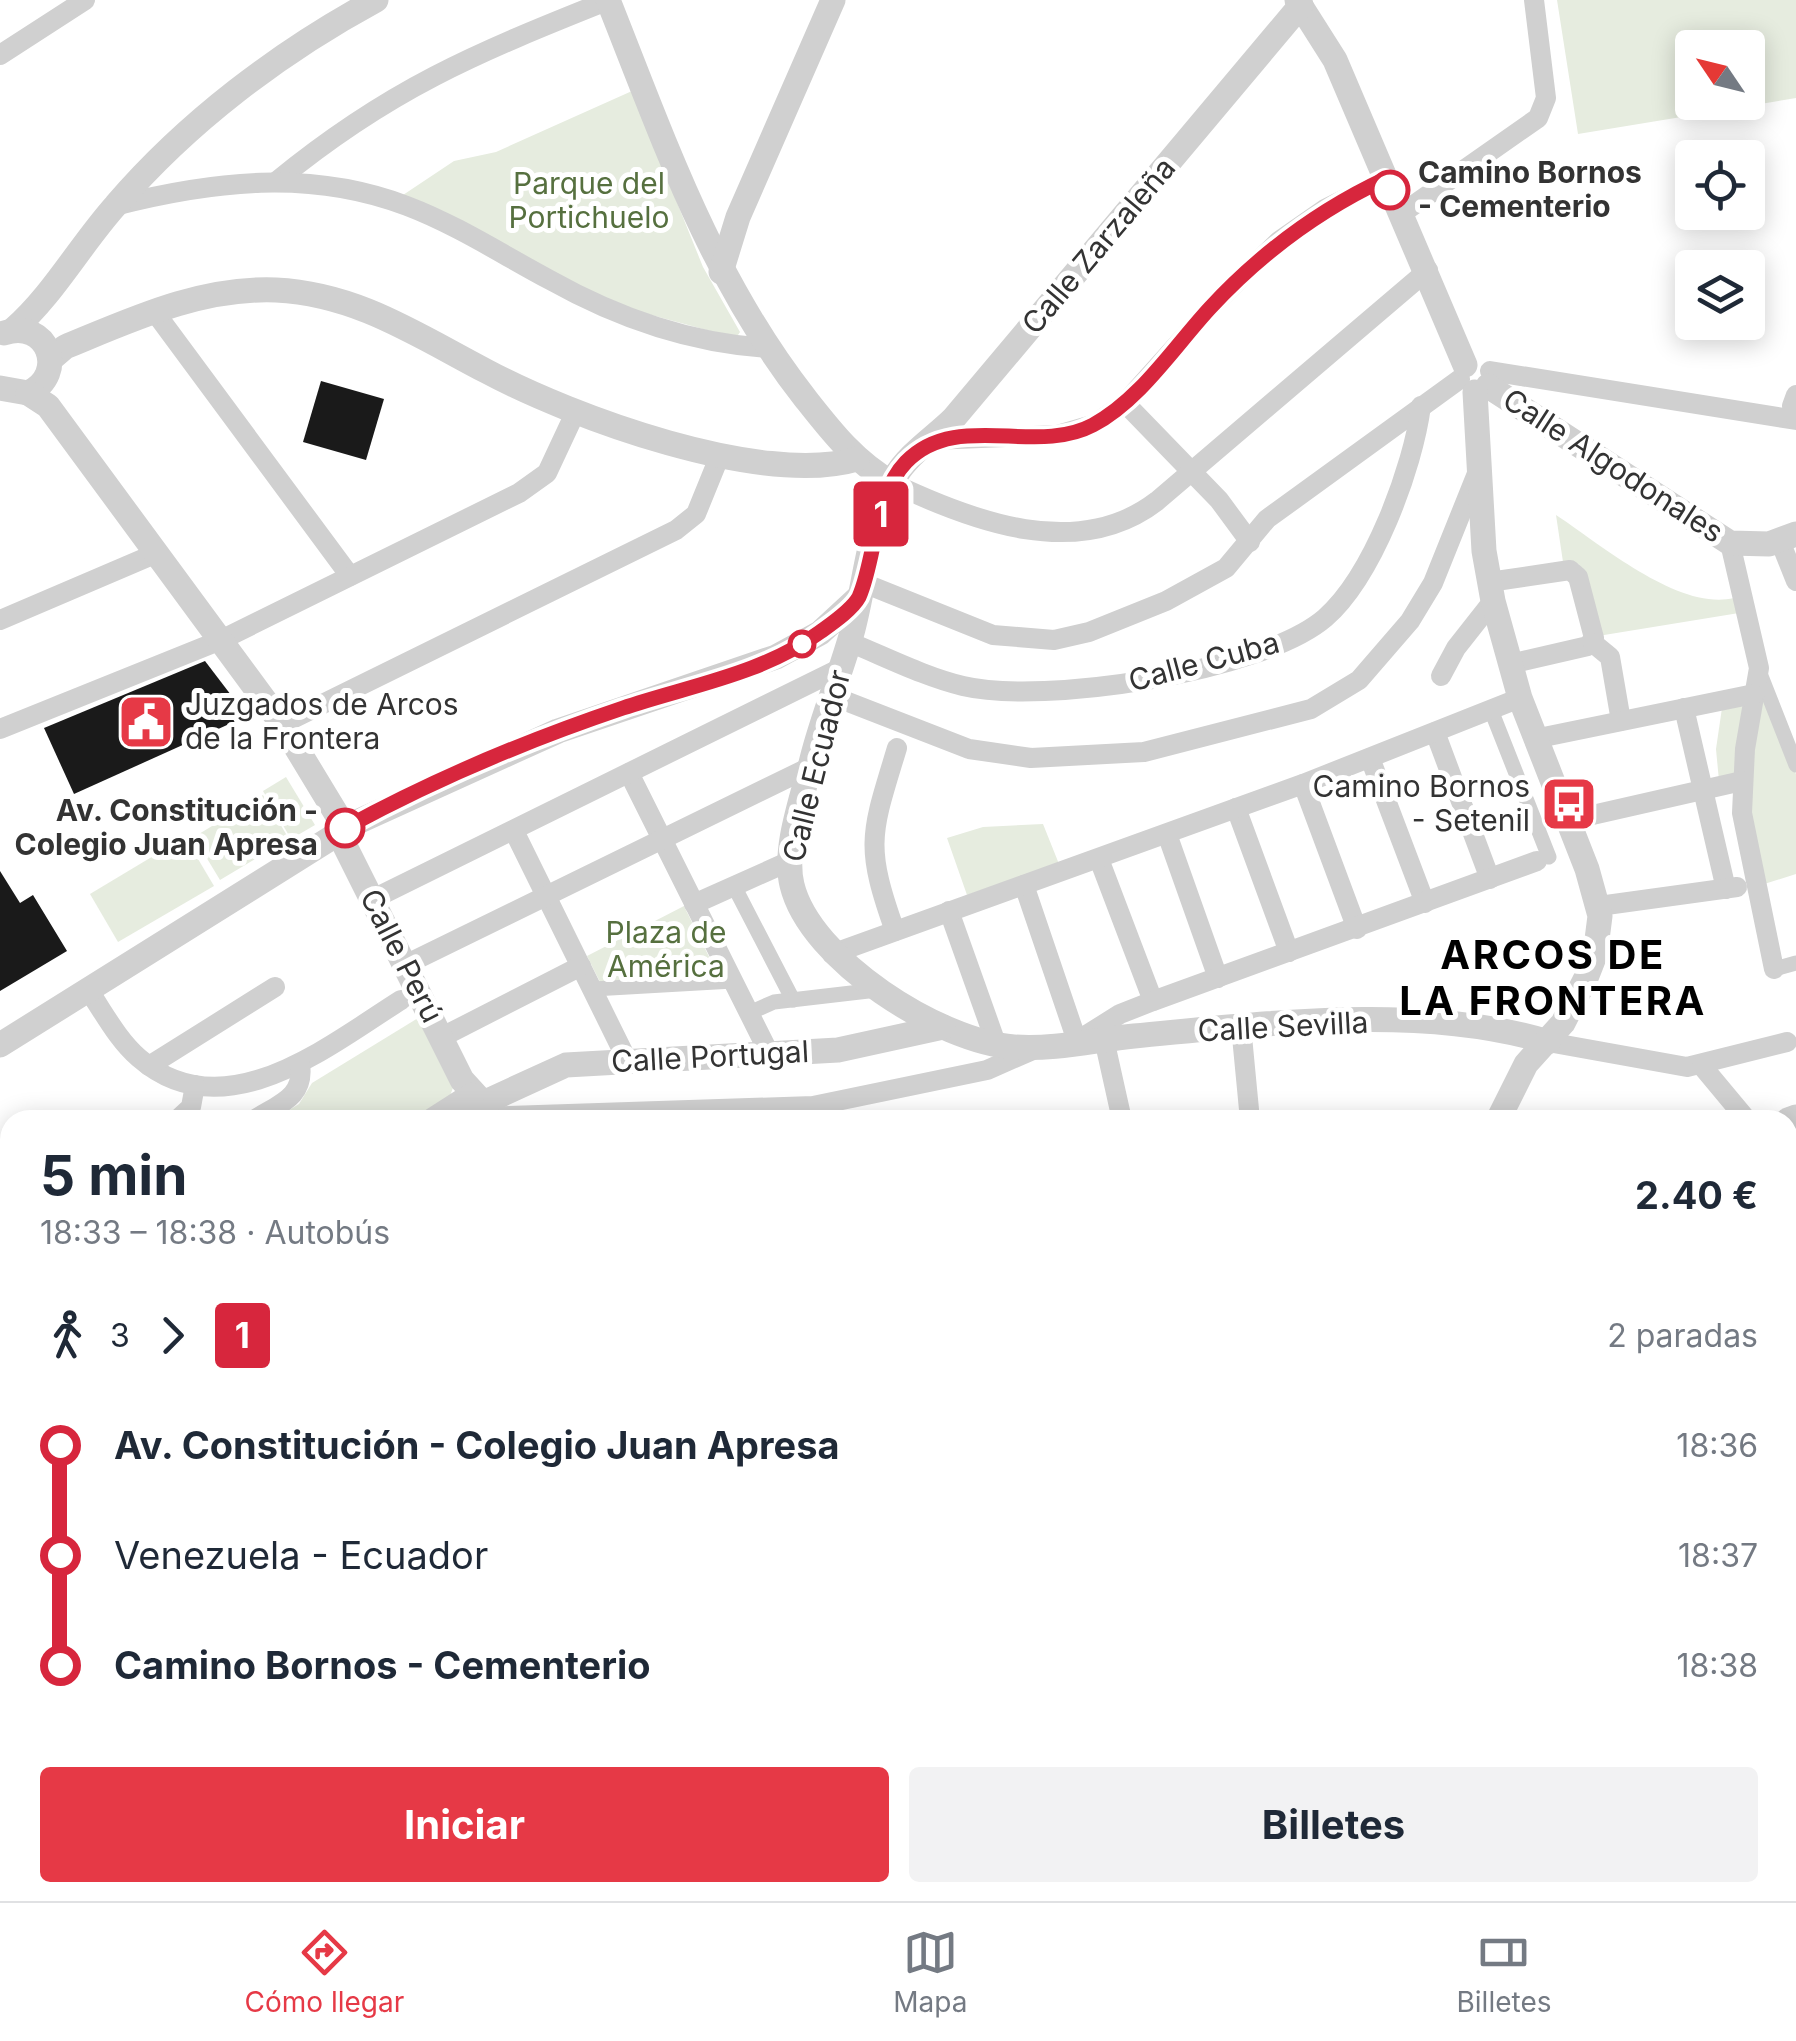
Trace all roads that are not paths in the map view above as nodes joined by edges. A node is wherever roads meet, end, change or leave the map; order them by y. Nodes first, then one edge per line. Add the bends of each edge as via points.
1 (84, 0) edge
2 (376, 0) edge
3 (608, 0) edge
4 (833, 0) edge
5 (1534, 0) edge
6 (1309, 7) edge
7 (0, 56) edge
8 (1385, 179) junction
9 (277, 181) junction
10 (114, 206) junction
11 (1402, 214) junction
12 (1428, 270) junction
13 (721, 272) junction
14 (154, 311) junction
15 (767, 348) junction
16 (31, 350) edge
17 (1476, 379) junction
18 (0, 388) edge
19 (1796, 395) edge
20 (1125, 403) junction
21 (1422, 406) junction
22 (576, 411) junction
23 (1796, 419) edge
24 (932, 440) junction
25 (720, 455) junction
26 (857, 460) junction
27 (1190, 470) junction
28 (1478, 472) junction
29 (892, 482) junction
30 (1788, 538) edge
31 (1250, 542) junction
32 (1730, 543) junction
33 (157, 553) junction
34 (350, 576) junction
35 (1796, 581) edge
36 (860, 590) junction
37 (1491, 592) junction
38 (0, 620) edge
39 (221, 640) junction
40 (849, 642) junction
41 (1593, 643) junction
42 (1510, 664) junction
43 (1758, 668) junction
44 (839, 669) junction
45 (1441, 676) dead end
46 (1754, 694) junction
47 (830, 695) junction
48 (1520, 698) junction
49 (1684, 708) junction
50 (1492, 710) junction
51 (1621, 721) junction
52 (282, 724) junction
53 (0, 729) edge
54 (1435, 732) junction
55 (1534, 738) junction
56 (897, 748) dead end
57 (1370, 758) junction
58 (1796, 765) edge
59 (810, 767) junction
60 (629, 773) junction
61 (1742, 781) junction
62 (1303, 784) junction
63 (1703, 790) junction
64 (1236, 808) junction
65 (1566, 821) junction
66 (342, 830) junction
67 (514, 832) junction
68 (1167, 834) junction
69 (662, 840) junction
70 (1099, 859) junction
71 (1543, 859) joint
72 (790, 860) junction
73 (1490, 879) junction
74 (1754, 884) junction
75 (1024, 885) junction
76 (734, 886) junction
77 (1726, 890) junction
78 (547, 896) junction
79 (373, 899) junction
80 (1426, 903) junction
81 (694, 904) junction
82 (1599, 906) junction
83 (950, 911) junction
84 (1357, 929) junction
85 (896, 931) junction
86 (1289, 952) junction
87 (832, 954) junction
88 (1796, 962) edge
89 (405, 965) junction
90 (582, 966) junction
91 (1774, 970) joint
92 (1218, 978) junction
93 (733, 982) junction
94 (275, 986) dead end
95 (592, 989) junction
96 (883, 989) junction
97 (89, 991) junction
98 (401, 1000) dead end
99 (793, 1000) junction
100 (1153, 1001) junction
101 (749, 1012) junction
102 (1241, 1026) junction
103 (942, 1027) junction
104 (442, 1037) junction
105 (1104, 1039) junction
106 (1077, 1041) junction
107 (1548, 1042) junction
108 (1787, 1042) dead end
109 (0, 1044) edge
110 (997, 1046) junction
111 (1040, 1047) junction
112 (770, 1055) junction
113 (628, 1062) junction
114 (300, 1064) junction
115 (149, 1066) junction
116 (1702, 1066) junction
117 (195, 1085) junction
118 (468, 1107) edge
119 (764, 1107) junction
120 (189, 1110) edge
121 (270, 1110) edge
122 (772, 1110) edge
123 (1120, 1110) edge
124 (1249, 1110) edge
125 (1503, 1110) edge
126 (1739, 1110) edge

1 - 7 street
2 - 10 street via 247,85 170,148
3 - 9 street via 401,91
3 - 13 street
4 - 13 street via 738,217
5 - 11 street via 1546,98 1538,118
6 - 8 street
6 - 24 street, Calle Zarzaleña
8 - 11 street
8 - 20 street via 1279,242
9 - 10 street via 184,188
9 - 15 street via 338,187 411,207 609,309 689,336
10 - 16 street
11 - 12 street
12 - 17 street
12 - 27 street
13 - 15 street
14 - 16 street
14 - 22 street via 257,290 337,300 388,317
14 - 34 street
15 - 26 street
16 - 18 street via 17,394
16 - 33 street, Calle Perú
17 - 21 street
17 - 23 street
17 - 28 street
17 - 32 street, Calle Algodonales
19 - 23 street
20 - 24 street via 1069,434
20 - 27 street
21 - 31 street via 1273,514
21 - 40 street, Calle Cuba via 1406,471 1360,574 1326,618 1277,646 1113,686 997,692 961,686
22 - 25 street
22 - 34 street via 552,465 530,487
24 - 29 street, Calle Zarzaleña
25 - 26 street via 806,465
25 - 52 street via 696,514 676,530
26 - 29 street
27 - 29 street via 1139,515 1092,531 995,526
27 - 31 street
28 - 37 street
28 - 47 street via 1433,583 1410,621 1359,680 1311,709 1144,752 1048,758 979,752
29 - 36 street, Calle Ecuador
30 - 32 street, Calle Algodonales
30 - 35 street
31 - 36 street via 1226,568 1166,601 1054,640 993,635
32 - 43 street
33 - 38 street
33 - 39 street, Calle Perú
34 - 39 street
36 - 40 street, Calle Ecuador
36 - 66 street via 820,633 776,657 516,748
37 - 41 street via 1564,570 1575,573
37 - 42 street
37 - 45 street
39 - 52 street, Calle Perú
39 - 53 street
40 - 44 street, Calle Ecuador
41 - 42 street
41 - 51 street via 1610,657
42 - 48 street
43 - 46 street
43 - 58 street
44 - 47 street, Calle Ecuador
44 - 60 street
46 - 49 street
46 - 61 street
47 - 59 street, Calle Ecuador
48 - 50 street
48 - 55 street
49 - 51 street
49 - 63 street
50 - 54 street
50 - 71 street
51 - 55 street
52 - 66 street, Calle Perú
54 - 57 street
54 - 73 street
55 - 65 street
56 - 85 street via 872,845 876,878
57 - 62 street
57 - 80 street
59 - 69 street
59 - 72 street, Calle Ecuador
60 - 67 street
60 - 69 street
61 - 63 street
61 - 74 street
62 - 64 street
62 - 84 street
63 - 65 street
63 - 77 street
64 - 68 street
64 - 86 street
65 - 82 street
66 - 79 street, Calle Perú
66 - 97 street
67 - 78 street
67 - 79 street
68 - 70 street
68 - 92 street
69 - 78 street
69 - 81 street
70 - 75 street
70 - 100 street
71 - 73 street
72 - 76 street
72 - 87 street, Calle Ecuador via 802,913
73 - 80 street
74 - 77 street
74 - 91 street
75 - 83 street
75 - 106 street
76 - 81 street
76 - 99 street
77 - 82 street
78 - 89 street
78 - 90 street
79 - 89 street, Calle Perú
80 - 84 street
81 - 93 street
82 - 107 street via 1591,966
83 - 85 street
83 - 110 street
84 - 86 street
85 - 87 street
86 - 92 street
87 - 96 street, Calle Ecuador
88 - 91 street
89 - 104 street, Calle Perú
90 - 95 street
90 - 104 street
92 - 100 street
93 - 95 street
93 - 101 street
94 - 115 street
95 - 113 street
96 - 99 street
96 - 103 street, Calle Ecuador
97 - 109 street
97 - 115 street via 126,1046
98 - 114 street
99 - 101 street
100 - 106 street
101 - 112 street
102 - 105 street, Calle Sevilla
102 - 107 street, Calle Sevilla via 1440,1022
102 - 124 street
103 - 110 street, Calle Ecuador
103 - 112 street, Calle Portugal via 863,1047
104 - 118 street, Calle Perú
105 - 106 street, Calle Sevilla
105 - 123 street
106 - 111 street, Calle Ecuador
107 - 116 street
107 - 125 street via 1526,1064
108 - 116 street
110 - 111 street, Calle Ecuador
111 - 119 street via 949,1079 826,1104
112 - 113 street, Calle Portugal
113 - 118 street, Calle Portugal via 559,1066
114 - 117 street via 237,1086
114 - 121 street via 296,1094
115 - 117 street
116 - 126 street
117 - 120 street
118 - 119 street
119 - 122 street

